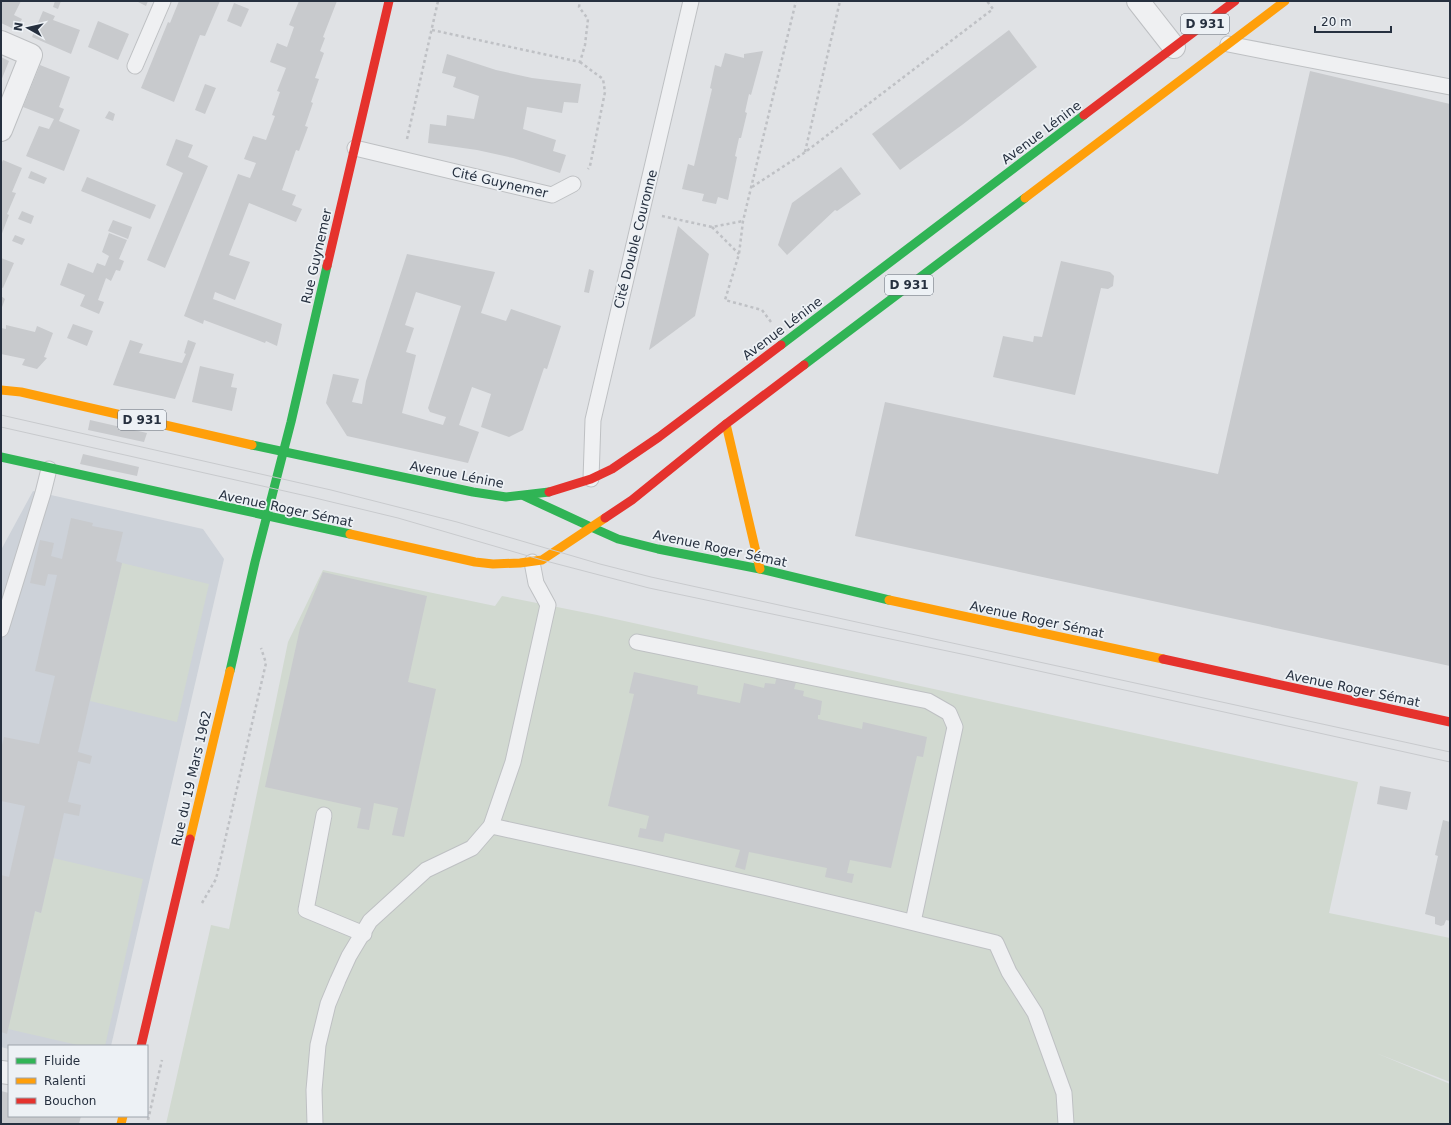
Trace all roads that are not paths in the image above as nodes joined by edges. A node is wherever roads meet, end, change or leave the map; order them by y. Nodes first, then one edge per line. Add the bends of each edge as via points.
1 (163, 1) edge
2 (389, 1) edge
3 (691, 1) edge
4 (1138, 1) edge
5 (1236, 1) edge
6 (1285, 1) edge
7 (1, 42) edge
8 (1228, 44) junction
9 (1174, 47) junction
10 (136, 66) dead end
11 (1450, 86) edge
12 (1, 130) edge
13 (355, 148) junction
14 (573, 184) road end
15 (1, 390) edge
16 (726, 424) junction
17 (284, 451) junction
18 (1, 457) edge
19 (49, 468) junction
20 (591, 479) junction
21 (524, 496) junction
22 (266, 516) junction
23 (592, 527) junction
24 (618, 539) junction
25 (599, 542) dead end
26 (585, 543) dead end
27 (564, 546) junction
28 (532, 562) junction
29 (760, 569) junction
30 (1, 629) edge
31 (637, 642) dead end
32 (1450, 722) edge
33 (324, 815) dead end
34 (491, 826) junction
35 (913, 922) junction
36 (364, 934) junction
37 (140, 1045) edge
38 (315, 1124) edge
39 (1066, 1124) edge

1 - 10 lane
2 - 13 main road, Rue Guynemer
3 - 20 lane, Cité Double Couronne via 593,420
4 - 9 street
5 - 9 main road, Avenue Lénine / D 931
6 - 8 main road, D 931
7 - 12 street via 31,55
8 - 11 lane
8 - 16 main road, D 931
9 - 20 main road, Avenue Lénine / D 931 via 659,437 612,469
13 - 14 lane, Cité Guynemer via 552,195
13 - 17 main road, Rue Guynemer
15 - 17 main road, D 931 via 22,392
16 - 23 main road, D 931 via 638,496
16 - 29 main road
17 - 21 main road, Avenue Lénine / D 931 via 473,492 506,497
17 - 22 main road, Rue Guynemer
18 - 19 main road, Avenue Roger Sémat / D 931
19 - 22 main road, Avenue Roger Sémat / D 931
19 - 30 lane
20 - 21 main road, Avenue Lénine / D 931 via 546,493
21 - 23 main road
22 - 28 main road, Avenue Roger Sémat / D 931 via 475,562
22 - 37 main road, Rue du 19 Mars 1962
23 - 24 main road, Avenue Roger Sémat
23 - 27 main road, Avenue Roger Sémat / D 931
24 - 25 main road, Avenue Roger Sémat
24 - 29 main road, Avenue Roger Sémat
26 - 27 main road, Avenue Roger Sémat
27 - 28 main road, Avenue Roger Sémat / D 931 via 542,560
28 - 34 lane via 536,583 548,605 513,762
29 - 32 main road, Avenue Roger Sémat via 886,599
31 - 35 lane via 928,701 949,713 955,727
33 - 36 lane via 306,910
34 - 35 lane via 633,856
34 - 36 lane via 472,848 426,870 370,922
35 - 39 lane via 996,943 1009,972 1035,1013 1064,1093
36 - 38 lane via 349,956 328,1004 318,1045 314,1090

